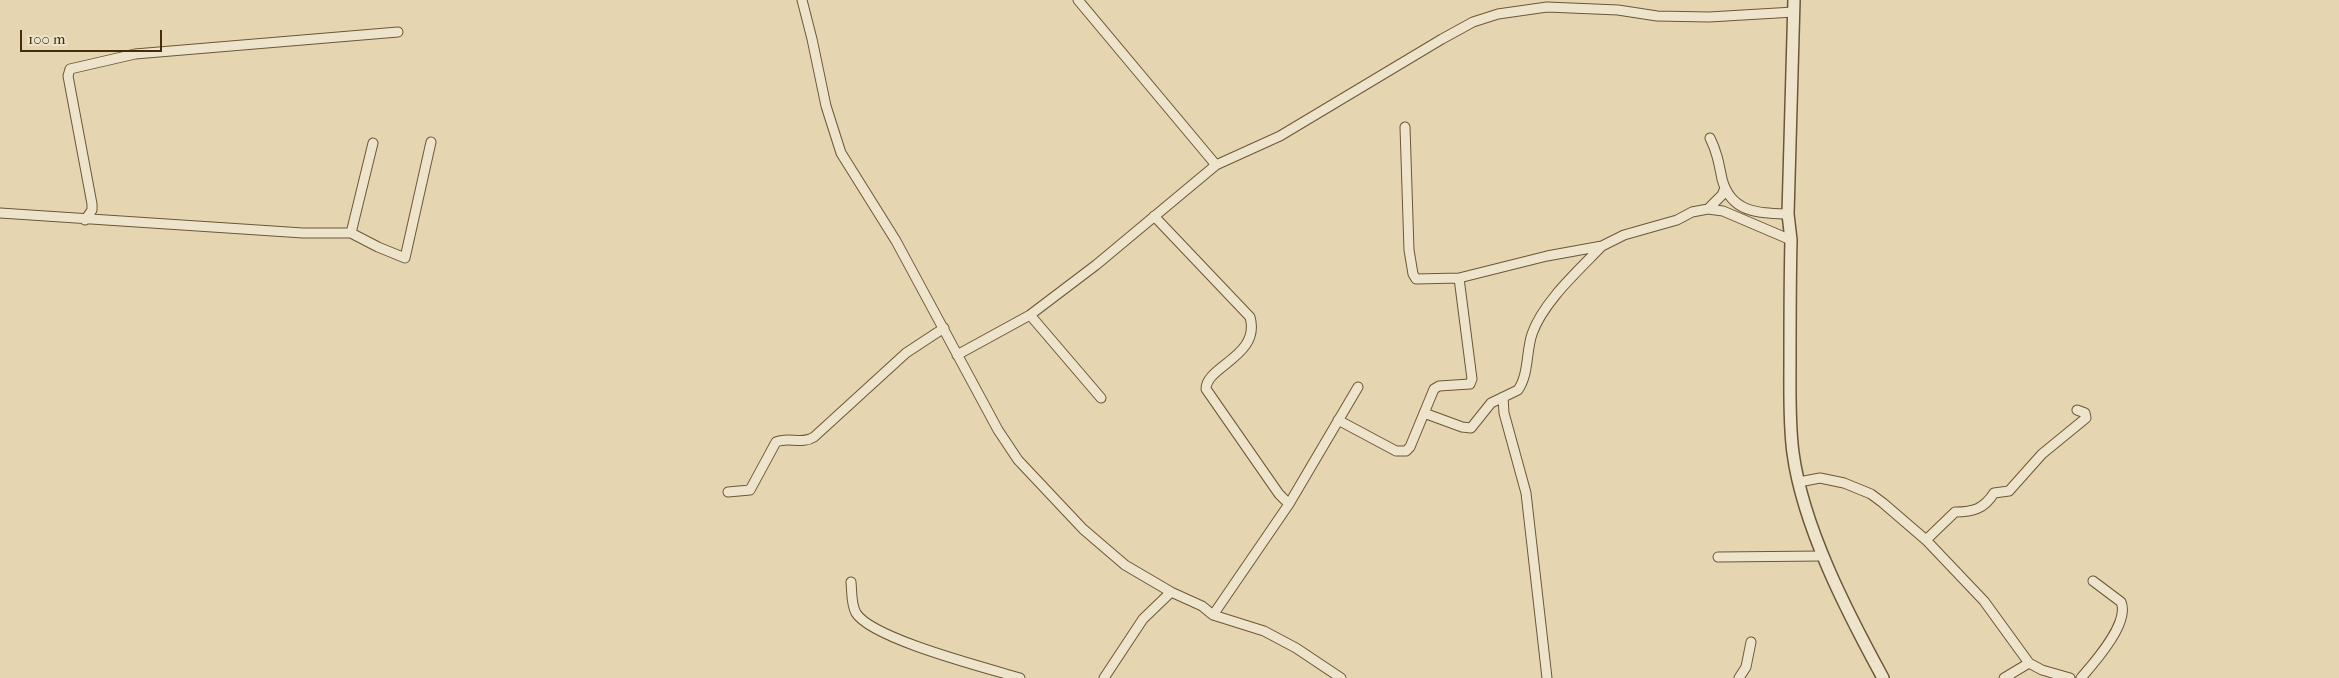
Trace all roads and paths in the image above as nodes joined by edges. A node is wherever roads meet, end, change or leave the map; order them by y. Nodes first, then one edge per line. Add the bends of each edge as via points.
1 (802, 0) edge
2 (1078, 0) edge
3 (1794, 6) edge
4 (398, 32) dead end
5 (1405, 127) dead end
6 (1710, 138) dead end
7 (373, 142) dead end
8 (431, 142) dead end
9 (1216, 165) junction
10 (1725, 188) junction
11 (1708, 209) junction
12 (0, 213) edge
13 (1788, 214) junction
14 (1154, 216) junction
15 (85, 220) junction
16 (352, 233) junction
17 (1790, 240) junction
18 (1602, 246) junction
19 (1459, 278) junction
20 (1030, 315) junction
21 (944, 328) junction
22 (957, 355) junction
23 (1358, 387) dead end
24 (1503, 397) junction
25 (1101, 398) dead end
26 (2077, 410) dead end
27 (1424, 413) junction
28 (1338, 420) junction
29 (1799, 482) junction
30 (728, 492) dead end
31 (1289, 504) junction
32 (1926, 540) junction
33 (1824, 556) junction
34 (1718, 557) dead end
35 (2094, 581) dead end
36 (851, 582) dead end
37 (1171, 592) junction
38 (1214, 615) junction
39 (1751, 642) dead end
40 (2028, 663) junction
41 (1020, 678) edge
42 (1104, 678) edge
43 (1341, 678) edge
44 (1547, 678) edge
45 (1739, 678) edge
46 (1882, 678) edge
47 (2004, 678) edge
48 (2070, 678) edge
49 (2081, 678) edge

1 - 21 street via 828,115 841,153 896,241
2 - 9 street
3 - 9 street via 1709,17 1547,7 1498,14 1442,38 1280,136
3 - 13 street
4 - 15 street via 135,54 70,69 68,76 92,204
5 - 19 street via 1413,274 1416,279 1423,280
6 - 10 street via 1718,152
7 - 16 street
8 - 16 street via 405,258
9 - 14 street
10 - 11 street
10 - 13 street via 1729,196 1744,208
11 - 17 street via 1723,211
11 - 18 street via 1624,235
12 - 15 street
13 - 17 street
14 - 20 street
14 - 31 street via 1250,317 1252,334 1247,344 1209,380 1206,389
15 - 16 street
17 - 29 street via 1790,412
18 - 19 street
18 - 24 street via 1538,319 1531,336 1521,385 1515,393
19 - 27 street via 1472,379 1464,386 1439,386 1431,394
20 - 22 street
20 - 25 street
21 - 22 street
21 - 30 street via 906,353 814,437 803,441 776,442 750,490
22 - 37 street via 1018,460 1104,549 1124,565
23 - 28 street
24 - 27 street via 1491,403 1471,428
24 - 44 street via 1504,413 1526,493
26 - 32 street via 2085,413 2086,418 2042,454 2009,491 1994,493 1974,512 1955,512
27 - 28 street via 1410,447 1401,452
28 - 31 street
29 - 32 street via 1820,478 1857,488 1883,502
29 - 33 street
31 - 38 street
32 - 40 street via 1984,601
33 - 34 street
33 - 46 street
35 - 49 street via 2121,602 2123,611 2112,636
36 - 41 street via 853,607 867,624 905,642
37 - 38 street
37 - 42 street via 1143,619
38 - 43 street via 1264,631
39 - 45 street via 1746,667
40 - 47 street
40 - 48 street

